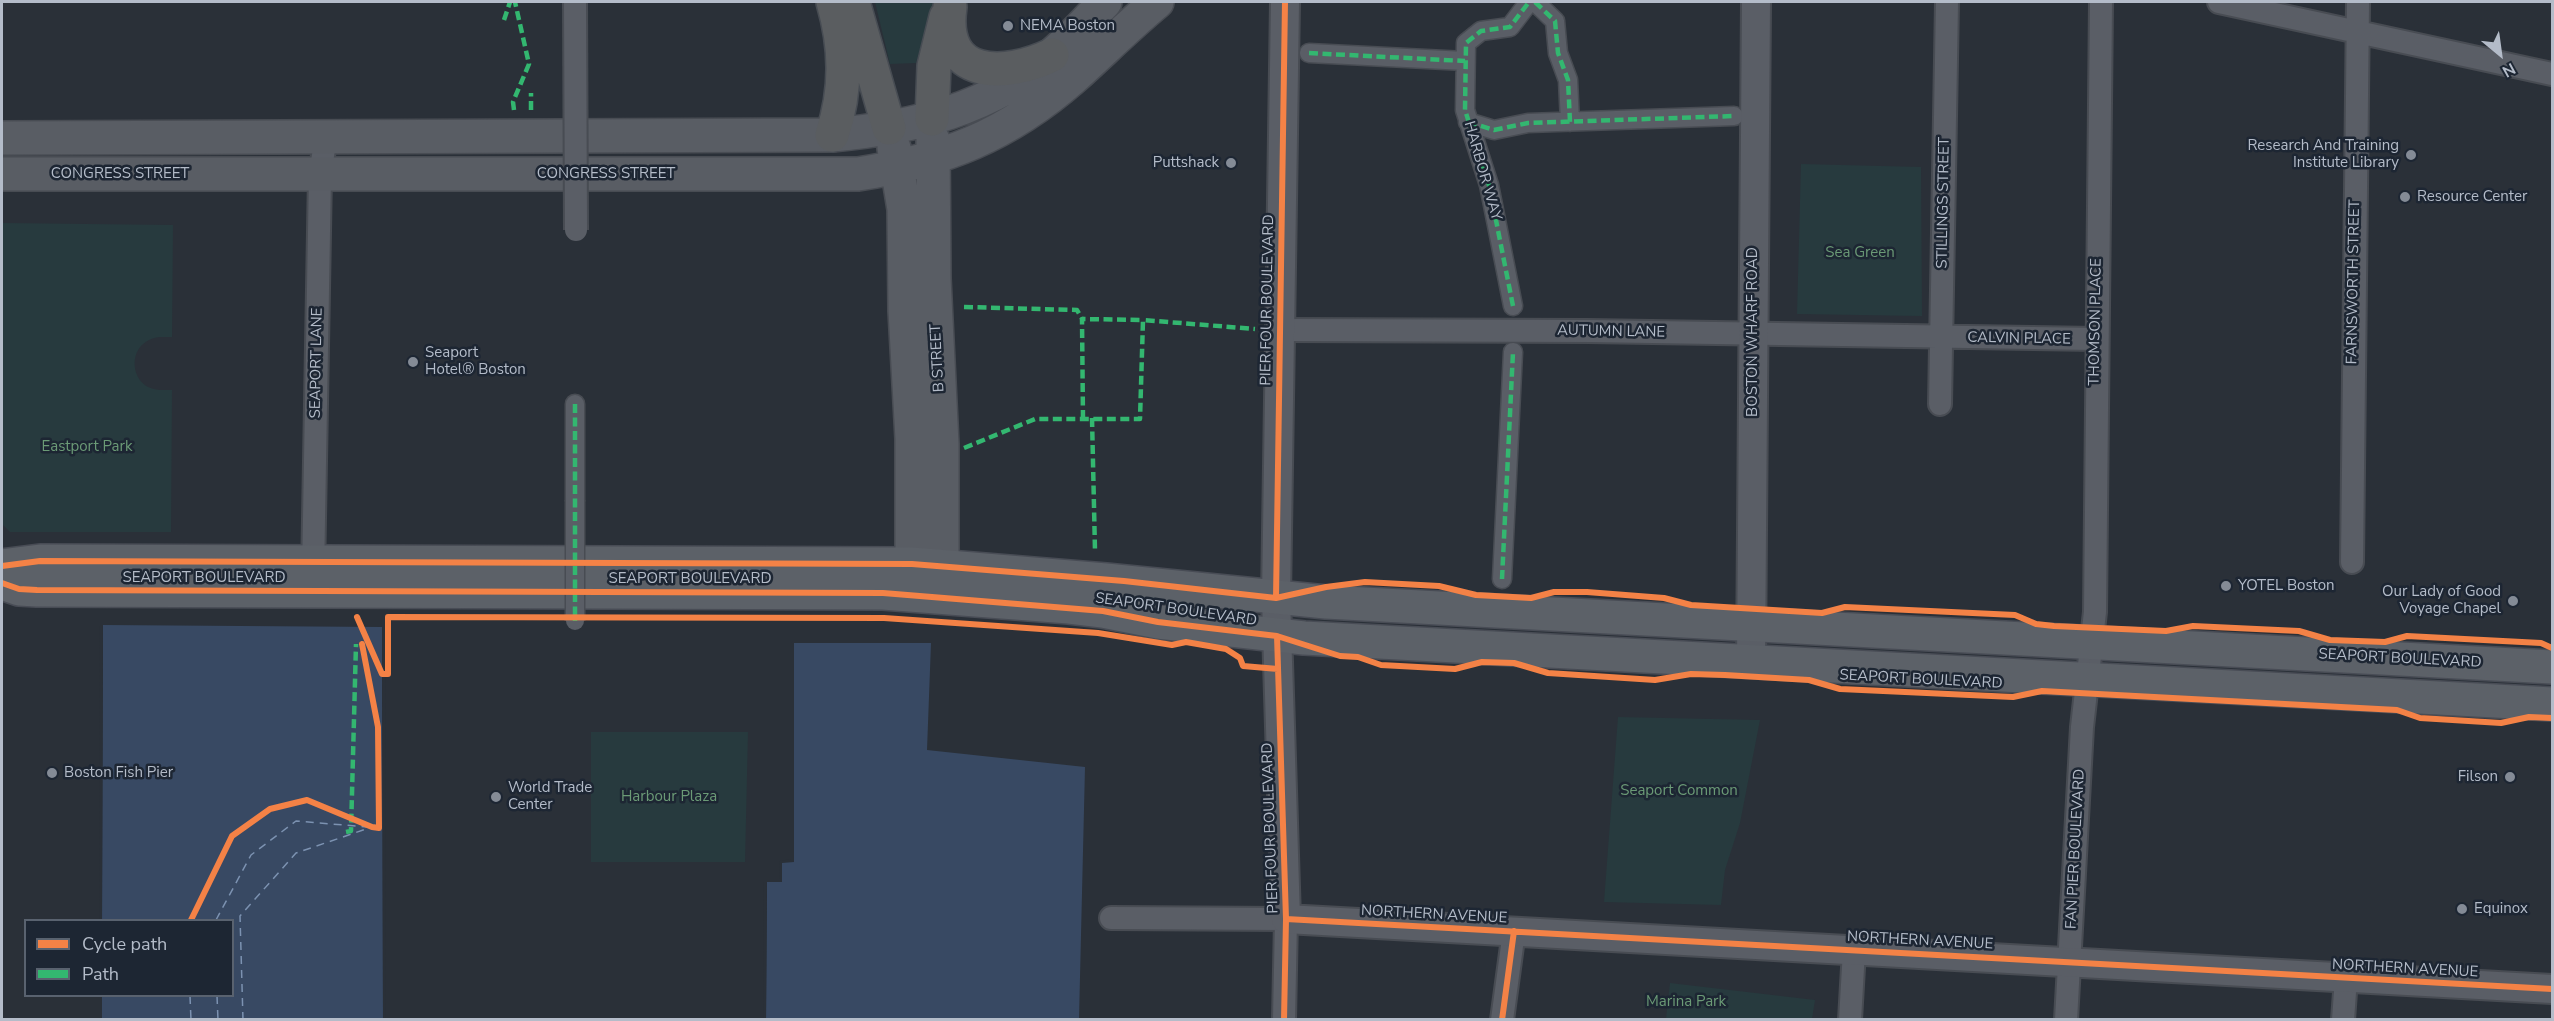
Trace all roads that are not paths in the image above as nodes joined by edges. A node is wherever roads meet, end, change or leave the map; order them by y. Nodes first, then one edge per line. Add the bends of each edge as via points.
1 (575, 2) edge
2 (833, 2) edge
3 (853, 2) edge
4 (1105, 2) edge
5 (1157, 2) edge
6 (1286, 2) edge
7 (1529, 2) edge
8 (1535, 2) edge
9 (1756, 2) edge
10 (1947, 2) edge
11 (2101, 2) edge
12 (2218, 2) edge
13 (2358, 2) edge
14 (951, 4) edge
15 (1133, 14) edge
16 (2358, 30) junction
17 (1309, 53) dead end
18 (1052, 55) junction
19 (1466, 61) junction
20 (2553, 74) edge
21 (1734, 116) dead end
22 (933, 119) junction
23 (1468, 122) junction
24 (1570, 122) junction
25 (889, 128) junction
26 (832, 135) junction
27 (326, 137) junction
28 (2, 138) edge
29 (933, 159) junction
30 (898, 168) junction
31 (2, 174) edge
32 (320, 174) junction
33 (576, 230) dead end
34 (1513, 306) dead end
35 (1279, 330) junction
36 (1753, 334) junction
37 (1942, 338) junction
38 (2096, 339) junction
39 (1513, 352) dead end
40 (576, 404) dead end
41 (1940, 404) dead end
42 (2352, 562) dead end
43 (2, 566) edge
44 (313, 576) junction
45 (1502, 579) dead end
46 (928, 580) junction
47 (2, 583) edge
48 (1276, 598) junction
49 (576, 621) dead end
50 (1751, 624) junction
51 (1277, 636) junction
52 (2092, 642) junction
53 (1751, 662) junction
54 (2553, 667) edge
55 (2087, 679) junction
56 (2553, 704) edge
57 (1111, 918) dead end
58 (1286, 919) junction
59 (1514, 931) junction
60 (1854, 950) junction
61 (2069, 962) junction
62 (2346, 978) junction
63 (2553, 989) edge
64 (1284, 1020) edge
65 (1502, 1020) edge
66 (1850, 1020) edge
67 (2066, 1020) edge
68 (2343, 1020) edge

1 - 33 street, bridge
2 - 26 highway via 844,72 842,100
3 - 25 highway
4 - 18 main road
5 - 15 main road, CONGRESS STREET
6 - 35 street, PIER FOUR BOULEVARD
7 - 19 street, HARBOR WAY via 1510,27 1481,31 1466,42
8 - 24 street via 1556,21 1558,53 1568,80
9 - 36 street, BOSTON WHARF ROAD
10 - 37 street, STILLINGS STREET
11 - 38 street, THOMSON PLACE
12 - 16 street
13 - 16 street, FARNSWORTH STREET
14 - 18 highway via 954,45 977,66 1012,69
14 - 22 highway via 934,66
15 - 29 main road, CONGRESS STREET via 1073,78 1031,111 972,144
16 - 20 street
16 - 42 street, FARNSWORTH STREET
17 - 19 street
18 - 22 main road via 988,97
19 - 23 street, HARBOR WAY
21 - 24 street
22 - 25 main road
22 - 29 main road, B STREET
23 - 24 street via 1494,130 1528,123
23 - 34 street, HARBOR WAY via 1489,185
25 - 26 main road
25 - 30 main road, B STREET
26 - 27 main road
27 - 28 main road
27 - 32 street, SEAPORT LANE
29 - 30 main road, CONGRESS STREET
29 - 46 main road, B STREET via 942,431
30 - 32 main road, CONGRESS STREET via 858,174
30 - 46 main road, B STREET via 904,210 912,440
31 - 32 main road, CONGRESS STREET
32 - 44 street, SEAPORT LANE
35 - 36 street, AUTUMN LANE
35 - 48 street, PIER FOUR BOULEVARD
36 - 37 street, AUTUMN LANE
36 - 50 street, BOSTON WHARF ROAD
37 - 38 street, CALVIN PLACE
37 - 41 street, STILLINGS STREET
38 - 52 street, THOMSON PLACE
39 - 45 street
40 - 49 street, bridge
43 - 44 main road, SEAPORT BOULEVARD via 40,561
44 - 46 main road, SEAPORT BOULEVARD
44 - 47 main road, SEAPORT BOULEVARD via 37,590
46 - 48 main road, SEAPORT BOULEVARD via 1106,580
46 - 51 main road, SEAPORT BOULEVARD via 1158,622
48 - 50 main road, SEAPORT BOULEVARD
48 - 51 street, PIER FOUR BOULEVARD
50 - 52 main road, SEAPORT BOULEVARD
50 - 53 street, BOSTON WHARF ROAD
51 - 53 main road, SEAPORT BOULEVARD
51 - 58 street, PIER FOUR BOULEVARD
52 - 54 main road, SEAPORT BOULEVARD
52 - 55 street, THOMSON PLACE
53 - 55 main road, SEAPORT BOULEVARD
55 - 56 main road, SEAPORT BOULEVARD
55 - 61 street, FAN PIER BOULEVARD
57 - 58 street, NORTHERN AVENUE
58 - 59 street, NORTHERN AVENUE
58 - 64 street, PIER FOUR BOULEVARD
59 - 60 street, NORTHERN AVENUE
59 - 65 street
60 - 61 street, NORTHERN AVENUE
60 - 66 street
61 - 62 street, NORTHERN AVENUE
61 - 67 street, FAN PIER BOULEVARD
62 - 63 street, NORTHERN AVENUE
62 - 68 street

